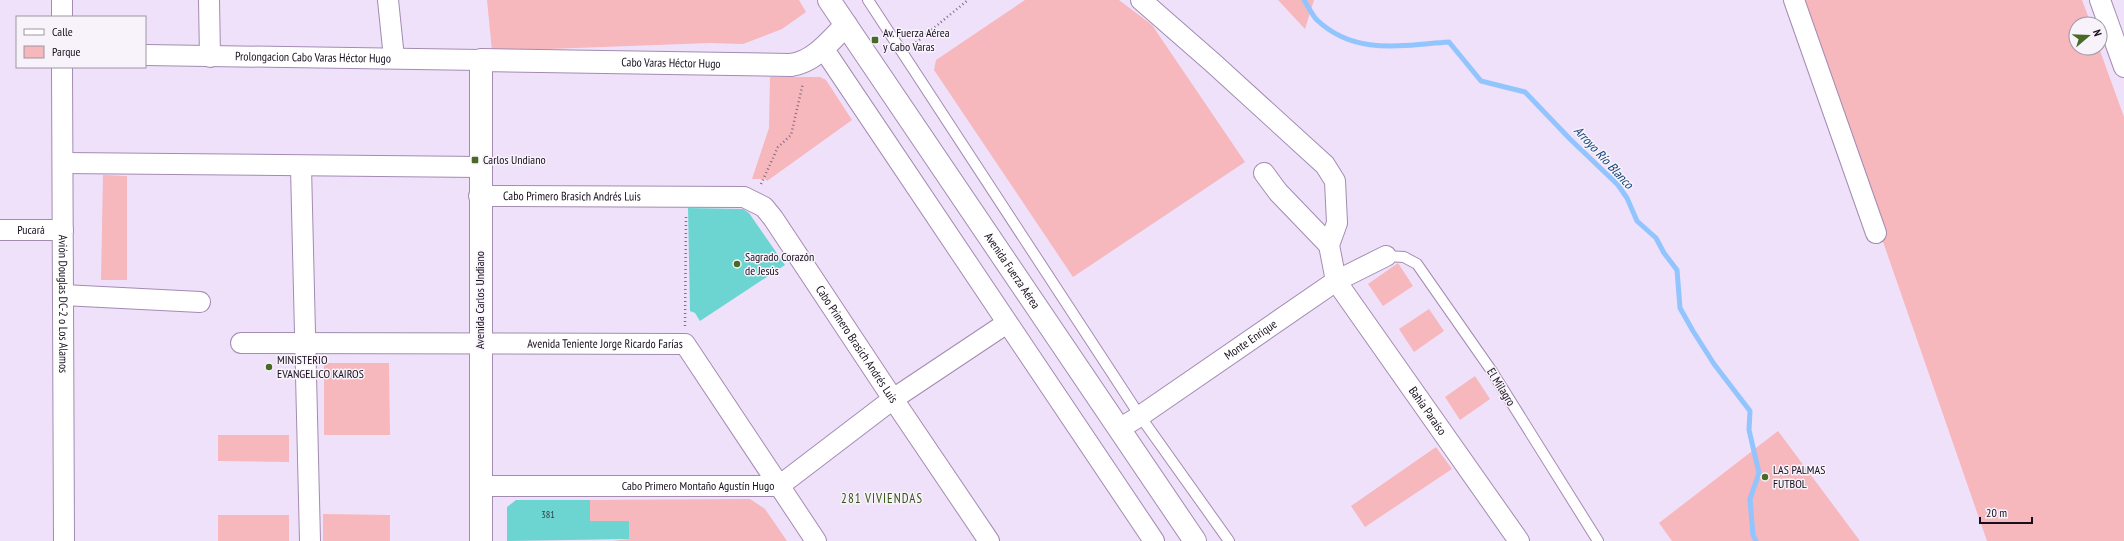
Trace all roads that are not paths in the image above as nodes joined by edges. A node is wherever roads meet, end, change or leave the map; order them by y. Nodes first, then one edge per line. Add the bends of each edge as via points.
1 (62, 0) edge
2 (209, 0) edge
3 (388, 0) edge
4 (829, 0) edge
5 (868, 0) edge
6 (1141, 0) edge
7 (1794, 0) edge
8 (2100, 0) edge
9 (62, 16) edge
10 (846, 25) junction
11 (823, 48) junction
12 (146, 55) edge
13 (210, 57) junction
14 (394, 58) junction
15 (481, 60) junction
16 (2124, 67) edge
17 (62, 68) edge
18 (62, 163) junction
19 (301, 167) junction
20 (480, 168) junction
21 (1264, 173) dead end
22 (479, 196) junction
23 (0, 230) edge
24 (63, 230) junction
25 (1876, 233) dead end
26 (1329, 244) junction
27 (1386, 256) joint
28 (1336, 281) junction
29 (63, 296) junction
30 (200, 302) dead end
31 (1007, 323) junction
32 (241, 342) dead end
33 (307, 342) junction
34 (480, 342) junction
35 (892, 399) junction
36 (1140, 416) junction
37 (1119, 429) junction
38 (480, 486) junction
39 (779, 486) junction
40 (64, 541) edge
41 (310, 541) edge
42 (481, 541) edge
43 (816, 541) edge
44 (989, 541) edge
45 (1154, 541) edge
46 (1195, 541) edge
47 (1229, 541) edge
48 (1519, 541) edge
49 (1598, 541) edge

1 - 9 street
2 - 13 street
3 - 14 street
4 - 10 street, Avenida Fuerza Aérea
5 - 36 lane
6 - 26 street via 1324,165 1335,181 1337,201 1338,223
7 - 25 street
8 - 16 street
10 - 11 street, Cabo Varas Héctor Hugo
10 - 37 street, Avenida Fuerza Aérea
11 - 15 street, Cabo Varas Héctor Hugo via 806,61 779,65
11 - 31 street
12 - 13 street, Prolongacion Cabo Varas Héctor Hugo
13 - 14 street, Prolongacion Cabo Varas Héctor Hugo
14 - 15 street, Prolongacion Cabo Varas Héctor Hugo
15 - 20 street, Avenida Carlos Undiano
17 - 18 street, Avión Douglas DC-2 o Los Alamos
18 - 19 street
18 - 24 street, Avión Douglas DC-2 o Los Alamos
19 - 20 street
19 - 33 street
20 - 22 street, Avenida Carlos Undiano
21 - 26 street via 1278,192
22 - 34 street, Avenida Carlos Undiano
22 - 35 street, Cabo Primero Brasich Andrés Luis via 744,196 764,207 773,218
23 - 24 street, Pucará
24 - 29 street, Avión Douglas DC-2 o Los Alamos
26 - 28 street
27 - 28 street, Monte Enrique
27 - 49 lane, El Milagro via 1404,257 1417,264 1491,370
28 - 36 street, Monte Enrique
28 - 48 street, Bahía Paraíso
29 - 30 street
29 - 40 street, Avión Douglas DC-2 o Los Alamos
31 - 35 street, Cabo Primero Montaño Agustín Hugo
31 - 45 street
32 - 33 street, Avenida Teniente Jorge Ricardo Farías
33 - 34 street, Avenida Teniente Jorge Ricardo Farías
33 - 41 street
34 - 38 street, Avenida Carlos Undiano
34 - 39 street, Avenida Teniente Jorge Ricardo Farías via 686,344
35 - 39 street, Cabo Primero Montaño Agustín Hugo
35 - 44 street, Cabo Primero Brasich Andrés Luis
36 - 37 street, Monte Enrique
36 - 47 lane
37 - 46 street, Avenida Fuerza Aérea
38 - 39 street, Cabo Primero Montaño Agustín Hugo
38 - 42 street, Avenida Carlos Undiano
39 - 43 street, Avenida Teniente Jorge Ricardo Farías

